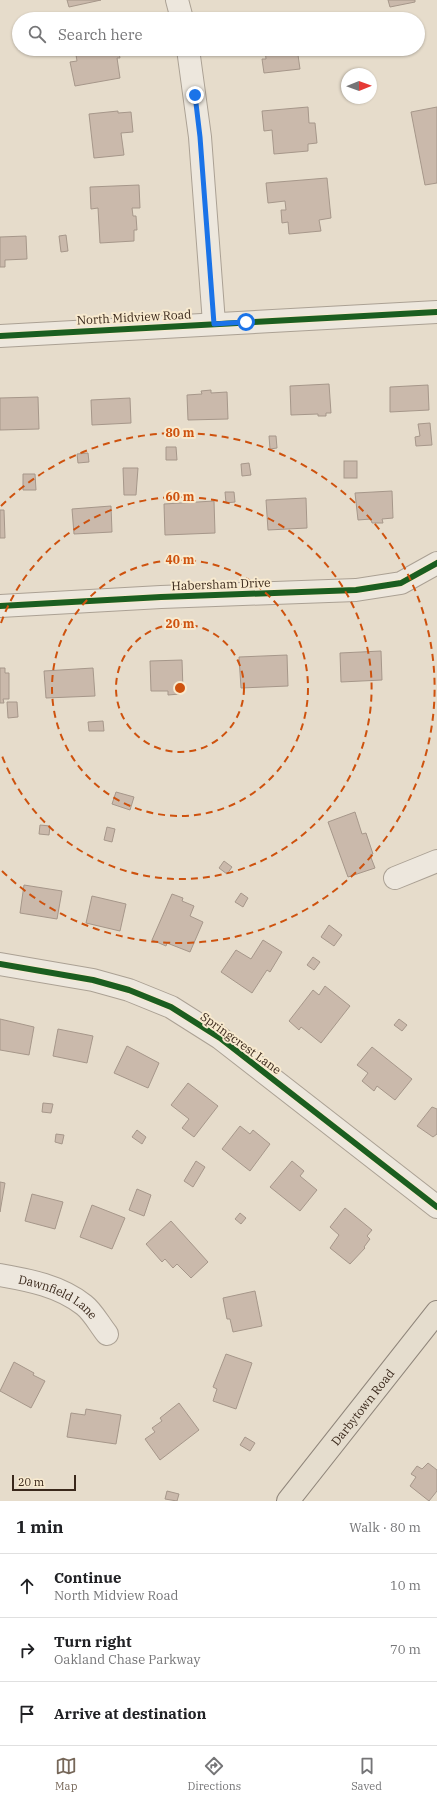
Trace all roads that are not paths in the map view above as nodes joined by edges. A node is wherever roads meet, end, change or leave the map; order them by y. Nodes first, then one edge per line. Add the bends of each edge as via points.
1 (178, 0) edge
2 (181, 12) edge
3 (189, 56) edge
4 (437, 312) edge
5 (214, 324) junction
6 (0, 336) edge
7 (437, 563) edge
8 (0, 606) edge
9 (437, 861) edge
10 (395, 878) dead end
11 (0, 964) edge
12 (437, 1207) edge
13 (0, 1275) edge
14 (437, 1312) edge
15 (107, 1334) dead end
16 (288, 1501) edge

1 - 2 street
3 - 5 street via 200,137
4 - 5 street, North Midview Road
5 - 6 street, North Midview Road
7 - 8 street, Habersham Drive via 401,583 370,589
9 - 10 street
11 - 12 street, Springcrest Lane via 93,980 129,990 171,1007 220,1038
13 - 15 street, Dawnfield Lane via 26,1279 71,1296 85,1306
14 - 16 main road, Darbytown Road

